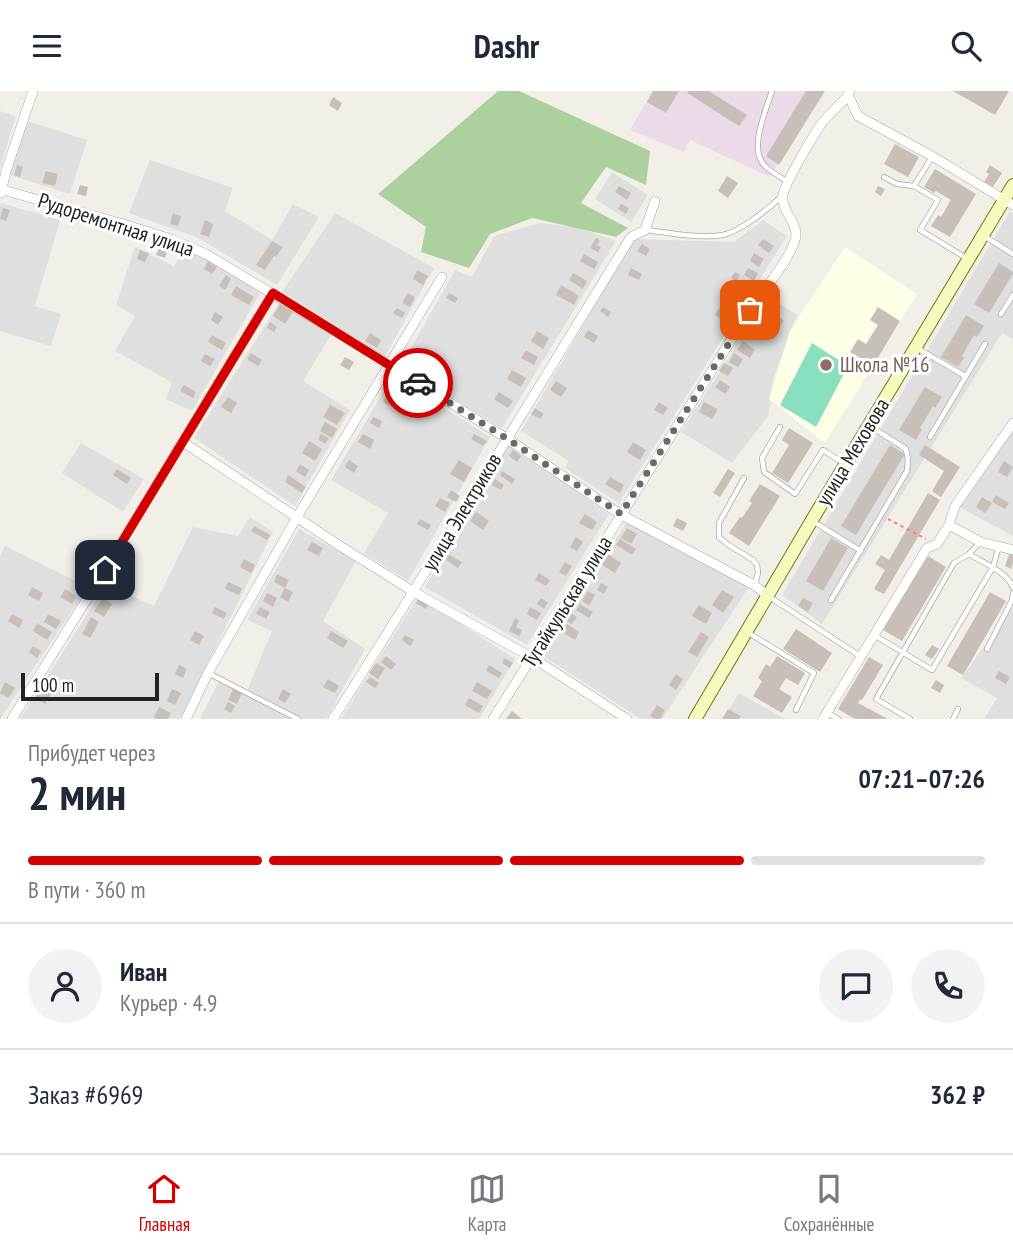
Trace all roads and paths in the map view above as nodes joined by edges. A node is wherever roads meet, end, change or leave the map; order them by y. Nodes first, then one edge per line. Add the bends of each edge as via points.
1 (33, 91) edge
2 (772, 91) edge
3 (849, 93) edge
4 (932, 156) junction
5 (884, 177) dead end
6 (788, 182) junction
7 (1013, 185) edge
8 (914, 186) junction
9 (1, 191) edge
10 (783, 196) junction
11 (655, 201) dead end
12 (1009, 202) edge
13 (645, 230) junction
14 (983, 235) junction
15 (1013, 254) edge
16 (969, 259) junction
17 (442, 277) dead end
18 (273, 293) junction
19 (1013, 295) edge
20 (1001, 314) dead end
21 (985, 344) dead end
22 (916, 347) junction
23 (389, 365) junction
24 (965, 376) junction
25 (1013, 423) edge
26 (869, 425) junction
27 (780, 427) dead end
28 (929, 437) dead end
29 (506, 438) junction
30 (183, 442) junction
31 (846, 464) junction
32 (744, 478) dead end
33 (621, 514) junction
34 (881, 516) junction
35 (297, 517) junction
36 (811, 520) junction
37 (950, 525) junction
38 (981, 542) junction
39 (937, 544) junction
40 (999, 546) junction
41 (1013, 550) edge
42 (861, 551) junction
43 (969, 554) junction
44 (993, 568) junction
45 (754, 585) junction
46 (1013, 587) edge
47 (414, 593) junction
48 (1013, 593) edge
49 (767, 595) junction
50 (831, 600) dead end
51 (747, 631) junction
52 (874, 635) junction
53 (987, 649) dead end
54 (902, 652) junction
55 (861, 657) junction
56 (533, 658) junction
57 (208, 673) junction
58 (958, 709) dead end
59 (796, 710) dead end
60 (825, 716) edge
61 (903, 717) edge
62 (12, 719) edge
63 (186, 719) edge
64 (298, 719) edge
65 (333, 719) edge
66 (493, 719) edge
67 (627, 719) edge
68 (695, 719) edge
69 (838, 719) edge
70 (910, 719) edge
71 (953, 719) edge

1 - 9 street
2 - 6 lane via 757,154
3 - 4 street via 858,116
3 - 6 street via 822,124
4 - 8 lane
4 - 12 street
5 - 8 lane
6 - 10 street
7 - 12 street, улица Меховова
8 - 16 lane via 938,200 920,230
9 - 18 street, Рудоремонтная улица via 170,239
10 - 13 lane via 724,235
10 - 33 street, Тугайкульская улица via 784,208 795,226 790,251
11 - 13 street, улица Электриков
12 - 14 street, улица Меховова
13 - 29 street, улица Электриков via 631,237
14 - 15 lane
14 - 16 street, улица Меховова
16 - 22 street, улица Меховова
17 - 23 street
18 - 23 street, Рудоремонтная улица
18 - 30 street
19 - 20 lane
21 - 24 lane
22 - 24 lane
22 - 26 street, улица Меховова
23 - 29 street, Рудоремонтная улица
23 - 35 street
24 - 28 lane
25 - 37 street via 955,506
26 - 31 street, улица Меховова
26 - 34 lane via 906,449 908,460 907,471
27 - 31 lane via 762,457 764,472 795,494 823,450
29 - 33 street, Рудоремонтная улица
29 - 47 street, улица Электриков
30 - 35 street
30 - 62 street
31 - 36 street, улица Меховова
32 - 45 lane via 719,523 719,537 757,565
33 - 45 street, Рудоремонтная улица
33 - 56 street, Тугайкульская улица
34 - 39 path
34 - 42 lane
35 - 47 street
35 - 57 street
36 - 42 lane
36 - 49 street, улица Меховова
37 - 38 street
37 - 39 street
38 - 40 street
38 - 43 lane
39 - 52 street via 927,548
40 - 41 street
40 - 44 lane
42 - 50 lane
43 - 44 lane
43 - 54 lane via 954,563
44 - 46 lane
44 - 54 lane via 932,670
45 - 49 street, Рудоремонтная улица
47 - 56 street
47 - 65 street, улица Электриков
48 - 53 lane
49 - 51 street, улица Меховова
49 - 55 lane
51 - 59 lane via 814,673
51 - 68 street, улица Меховова
52 - 54 lane
52 - 55 street
54 - 61 lane via 876,699
55 - 60 street
56 - 66 street, Тугайкульская улица
56 - 67 street
57 - 63 street
57 - 64 lane
58 - 71 lane
60 - 69 lane
61 - 70 lane

